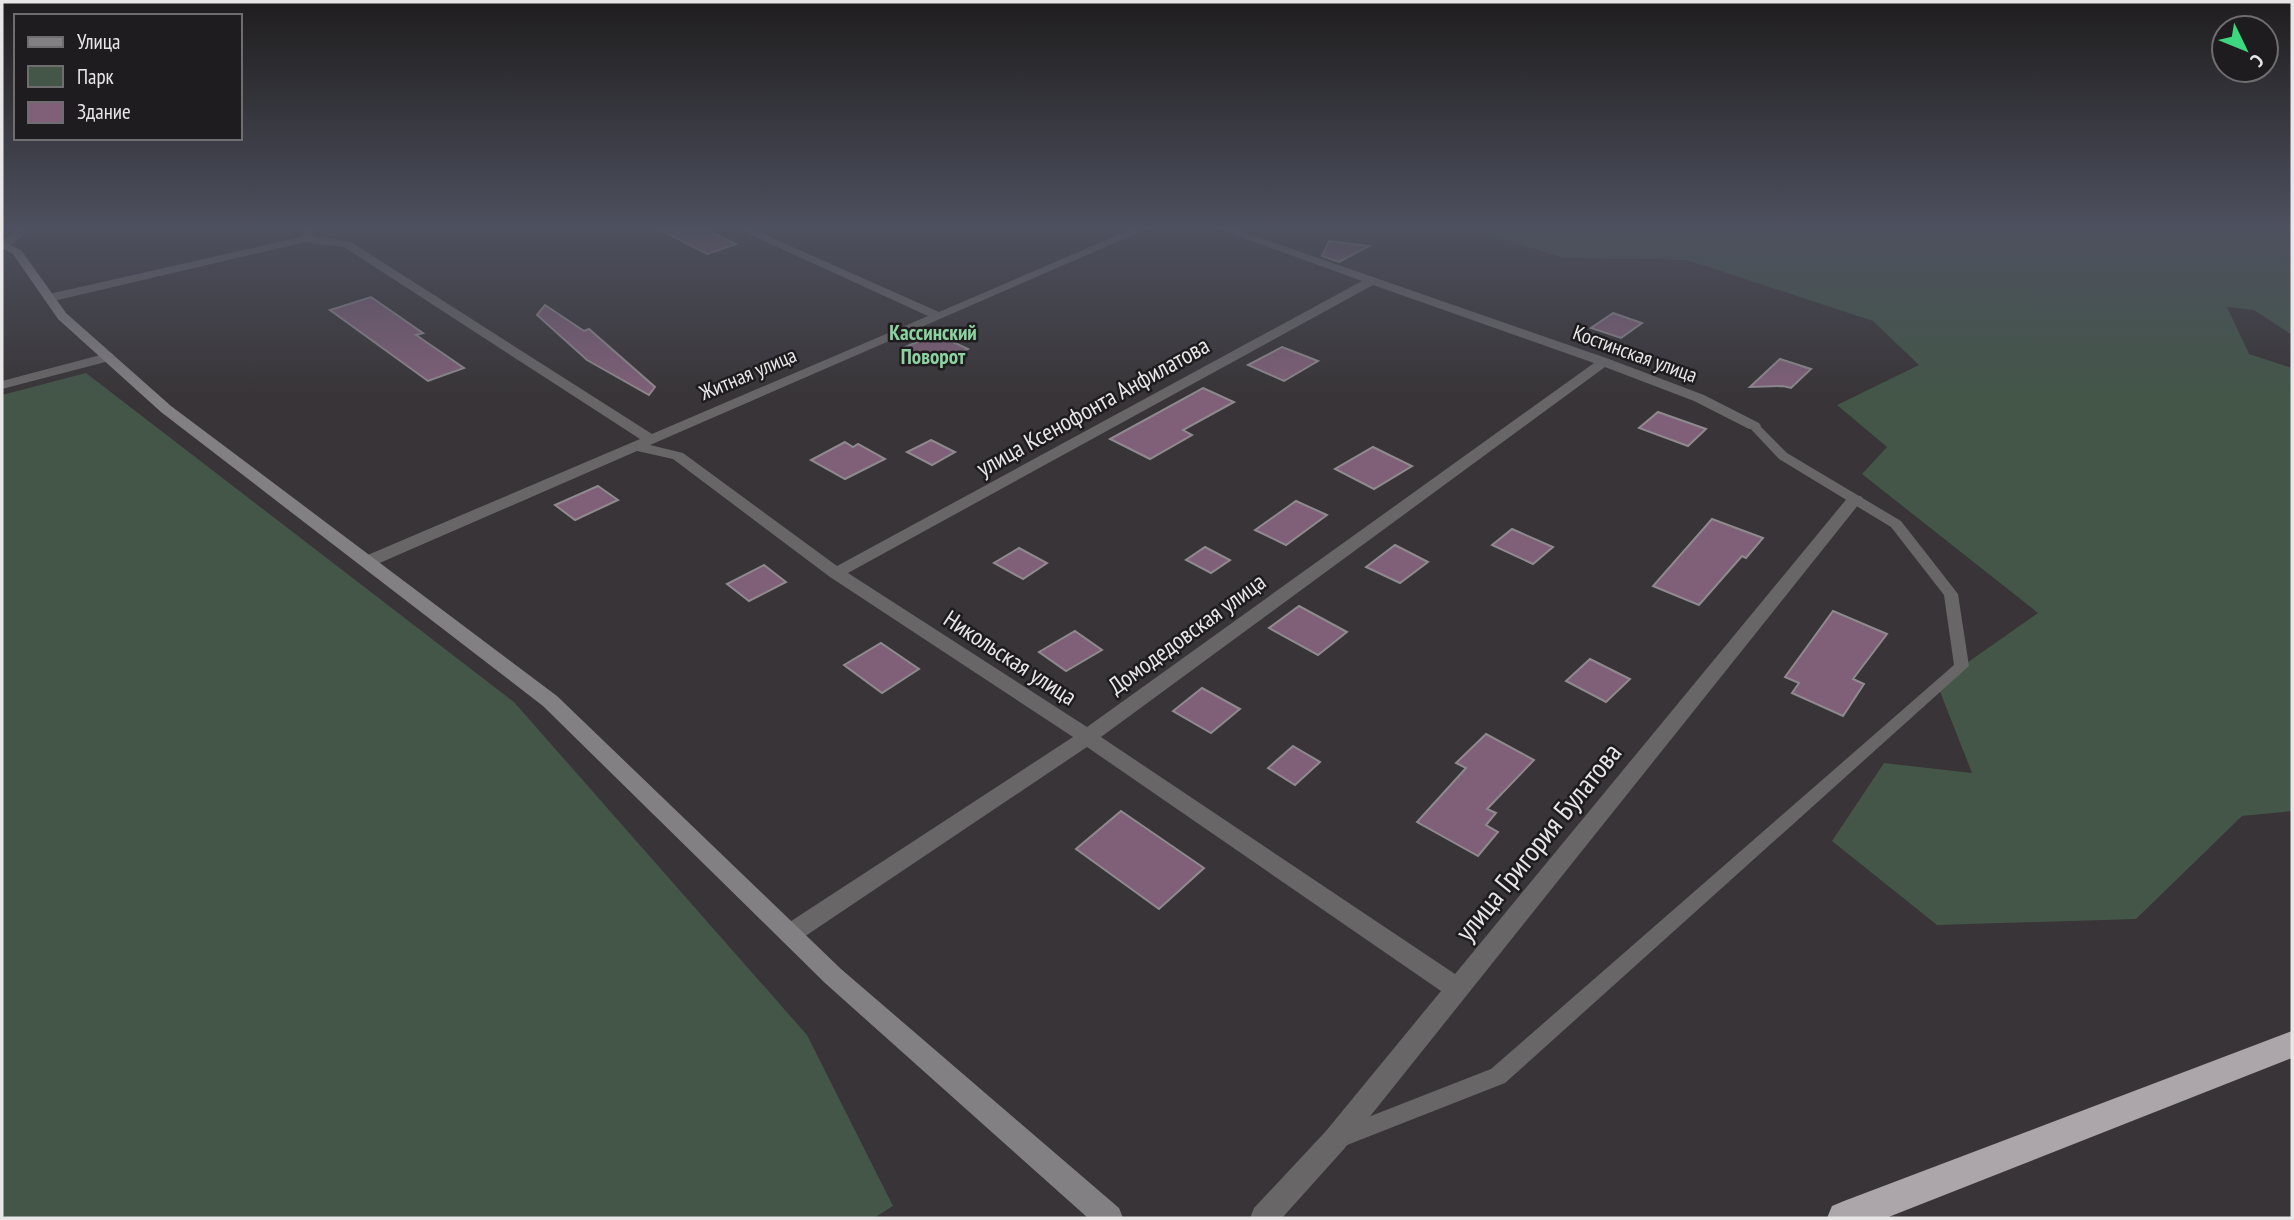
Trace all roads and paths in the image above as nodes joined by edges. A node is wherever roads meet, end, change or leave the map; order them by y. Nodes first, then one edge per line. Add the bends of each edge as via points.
1 (40, 285) edge
2 (101, 285) edge
3 (409, 285) edge
4 (868, 285) edge
5 (1010, 285) edge
6 (1365, 285) edge
7 (1383, 285) edge
8 (49, 298) junction
9 (937, 316) junction
10 (108, 357) junction
11 (1604, 362) junction
12 (2, 385) edge
13 (1754, 426) joint
14 (644, 443) junction
15 (1854, 499) junction
16 (369, 561) junction
17 (836, 573) junction
18 (1087, 737) junction
19 (790, 934) junction
20 (1457, 989) junction
21 (2292, 1044) edge
22 (1335, 1140) junction
23 (1109, 1218) edge
24 (1264, 1218) edge
25 (1844, 1218) edge

1 - 8 street
2 - 8 street, Никольская улица
3 - 14 street, Никольская улица
4 - 9 street
5 - 9 street, Житная улица
6 - 17 street, улица Ксенофонта Анфилатова
7 - 11 street, Костинская улица
8 - 10 street via 62,316
9 - 14 street, Житная улица
10 - 12 street
10 - 16 street via 166,409
11 - 13 street, Костинская улица via 1699,398
11 - 18 street, Домодедовская улица
13 - 15 lane via 1783,456
14 - 16 street, Житная улица
14 - 17 street, Никольская улица via 678,456
15 - 20 street, улица Григория Булатова
15 - 22 lane via 1896,524 1951,594 1962,666 1498,1076
16 - 19 street via 550,701
17 - 18 street, Никольская улица
18 - 19 street, Домодедовская улица
18 - 20 street, Никольская улица
19 - 23 street
20 - 22 street, улица Григория Булатова
21 - 25 highway
22 - 24 street, улица Григория Булатова

